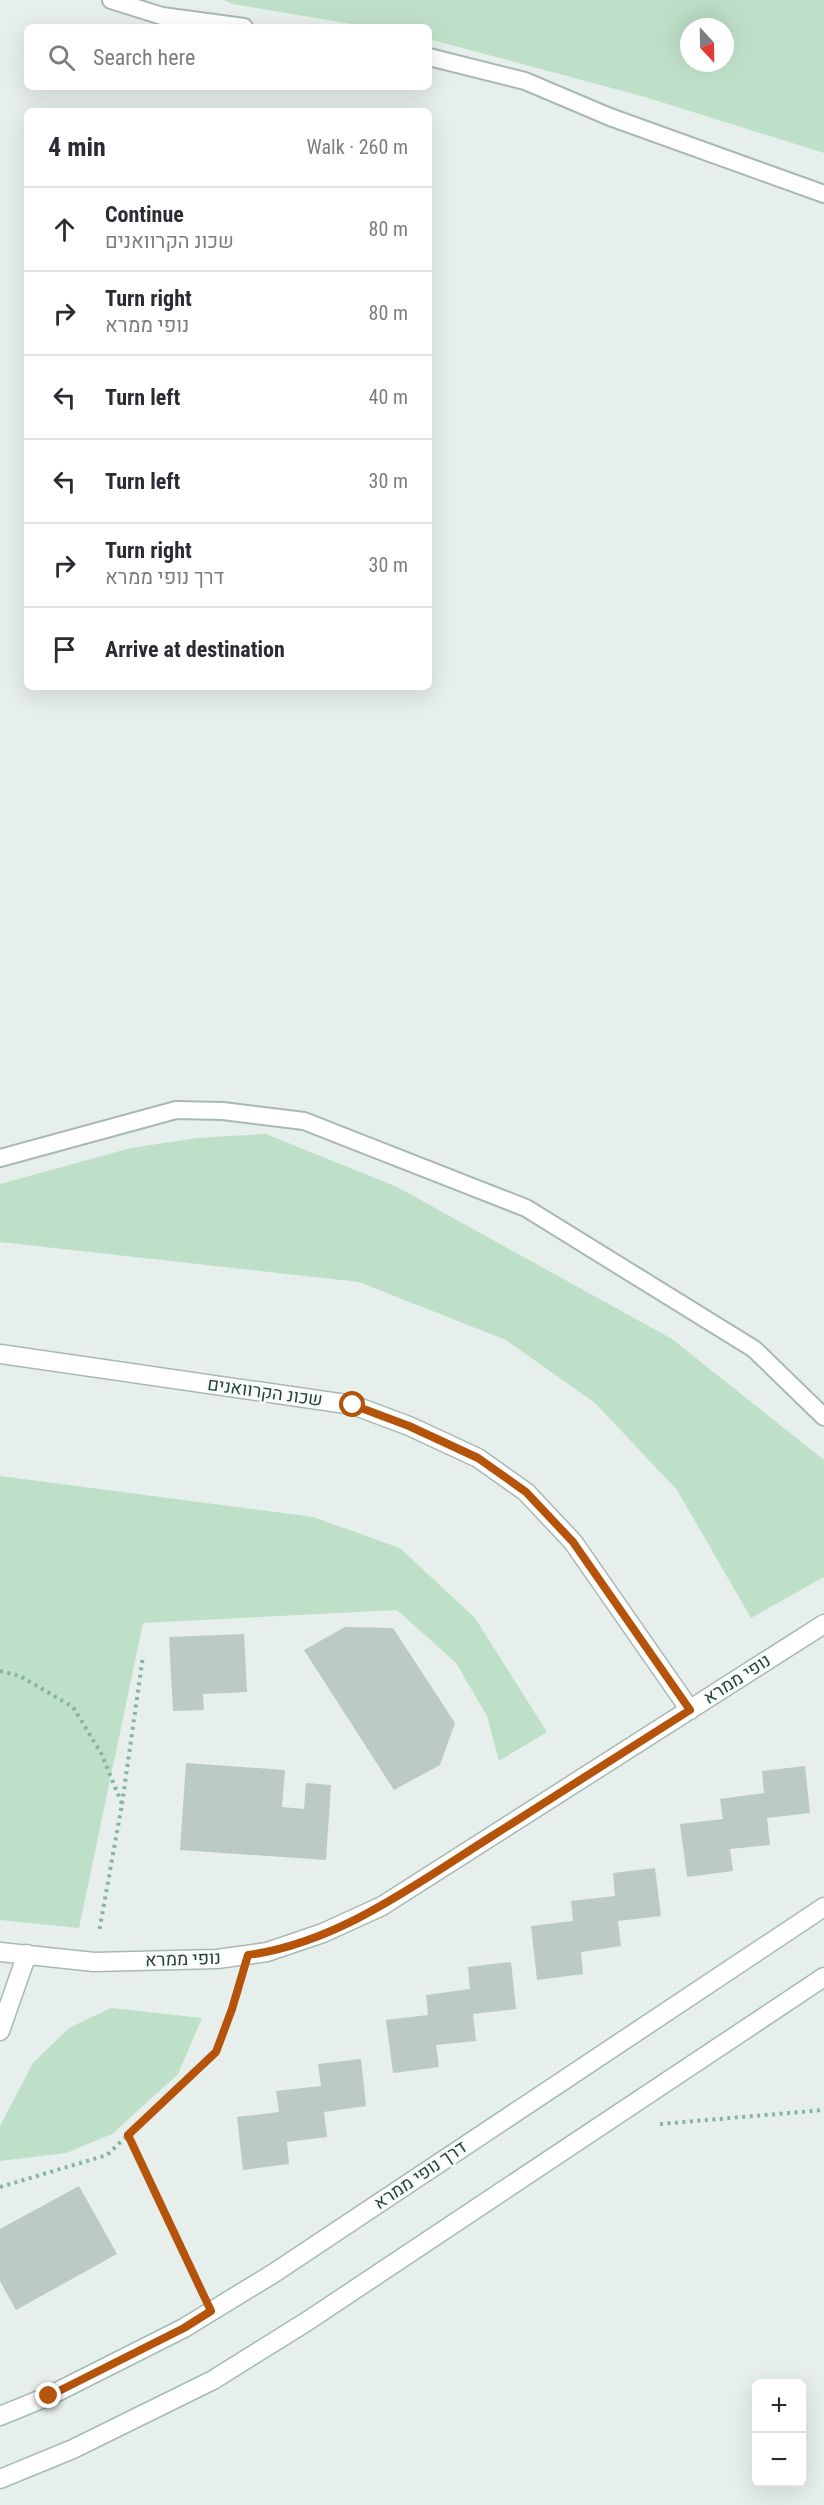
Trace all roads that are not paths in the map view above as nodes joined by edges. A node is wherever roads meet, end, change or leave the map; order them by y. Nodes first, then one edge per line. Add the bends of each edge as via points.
1 (111, 0) edge
2 (222, 24) edge
3 (432, 58) edge
4 (824, 194) edge
5 (0, 1158) edge
6 (0, 1354) edge
7 (824, 1417) edge
8 (824, 1624) edge
9 (690, 1710) junction
10 (824, 1906) edge
11 (0, 1952) edge
12 (27, 1954) junction
13 (824, 1977) edge
14 (0, 2031) edge
15 (0, 2416) edge
16 (0, 2479) edge

1 - 2 lane via 162,16
3 - 4 lane via 525,81 610,117
5 - 7 lane via 176,1110 223,1111 304,1121 526,1208 754,1349
6 - 9 main road, שכונ הקרוואנים via 353,1405 478,1458 526,1492 573,1542
8 - 9 main road, נופי ממרא
9 - 12 main road, נופי ממרא via 382,1905 323,1933 267,1952 217,1959 94,1962
10 - 15 main road, דרך נופי ממרא via 274,2273 184,2328
11 - 12 main road, נופי ממרא
12 - 14 main road
13 - 16 main road via 213,2380 73,2449

